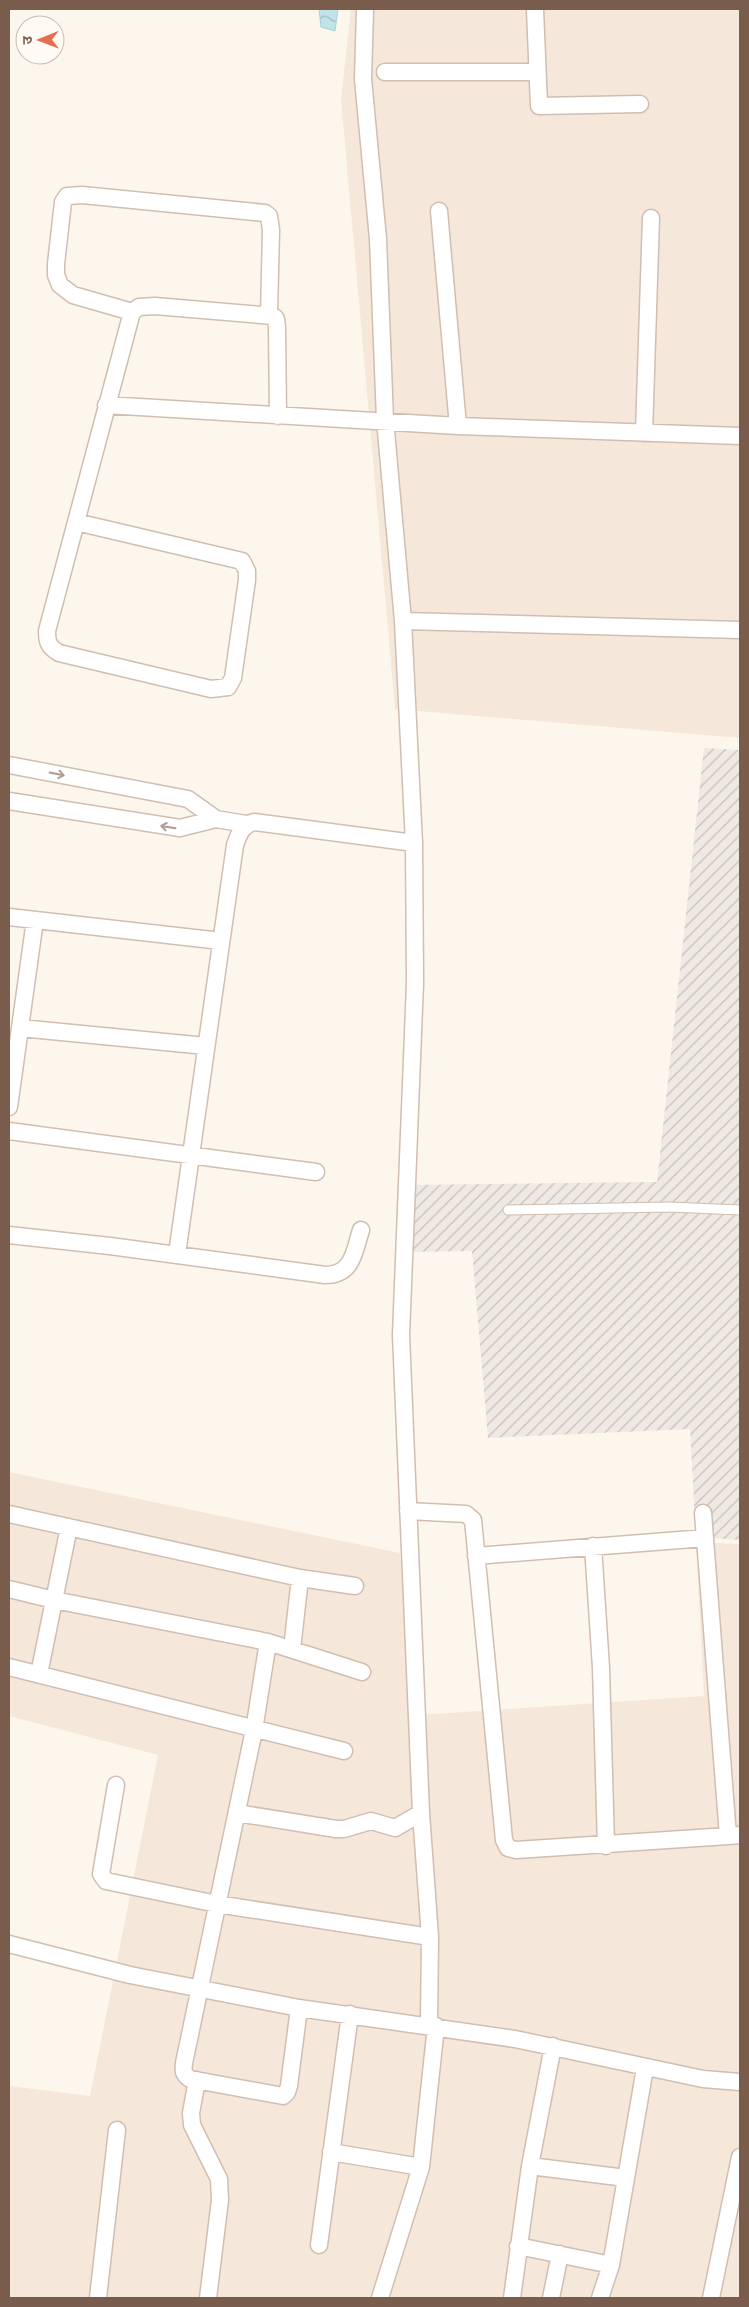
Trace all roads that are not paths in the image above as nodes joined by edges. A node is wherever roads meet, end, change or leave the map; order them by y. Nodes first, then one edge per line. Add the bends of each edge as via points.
1 (365, 9) edge
2 (535, 9) edge
3 (385, 72) dead end
4 (536, 72) junction
5 (640, 104) dead end
6 (439, 211) dead end
7 (651, 218) dead end
8 (132, 312) junction
9 (269, 315) junction
10 (106, 405) junction
11 (278, 416) junction
12 (385, 420) junction
13 (458, 426) junction
14 (644, 432) junction
15 (740, 436) edge
16 (76, 522) junction
17 (404, 621) junction
18 (740, 630) edge
19 (9, 765) edge
20 (9, 801) edge
21 (216, 819) junction
22 (246, 824) junction
23 (414, 843) junction
24 (9, 916) edge
25 (35, 920) junction
26 (221, 941) junction
27 (20, 1028) junction
28 (206, 1046) junction
29 (9, 1107) edge
30 (9, 1131) edge
31 (190, 1155) junction
32 (316, 1172) dead end
33 (508, 1210) dead end
34 (740, 1210) edge
35 (361, 1230) dead end
36 (9, 1236) edge
37 (177, 1254) junction
38 (408, 1511) junction
39 (703, 1513) dead end
40 (9, 1514) edge
41 (69, 1527) junction
42 (705, 1538) junction
43 (593, 1546) junction
44 (476, 1556) junction
45 (300, 1578) junction
46 (355, 1586) dead end
47 (9, 1589) edge
48 (54, 1600) junction
49 (268, 1642) junction
50 (292, 1649) junction
51 (9, 1667) edge
52 (362, 1672) dead end
53 (39, 1674) junction
54 (254, 1730) junction
55 (344, 1751) dead end
56 (116, 1784) dead end
57 (237, 1813) junction
58 (421, 1814) junction
59 (734, 1836) edge
60 (606, 1846) junction
61 (217, 1904) junction
62 (430, 1937) junction
63 (9, 1944) edge
64 (199, 1988) junction
65 (299, 2008) junction
66 (350, 2014) junction
67 (432, 2026) junction
68 (553, 2046) junction
69 (646, 2068) junction
70 (198, 2080) junction
71 (740, 2082) edge
72 (117, 2130) dead end
73 (331, 2152) junction
74 (740, 2157) edge
75 (530, 2166) junction
76 (421, 2167) junction
77 (626, 2178) junction
78 (319, 2245) dead end
79 (518, 2246) junction
80 (560, 2254) junction
81 (611, 2265) junction
82 (98, 2298) edge
83 (208, 2298) edge
84 (380, 2298) edge
85 (512, 2298) edge
86 (550, 2298) edge
87 (600, 2298) edge
88 (711, 2298) edge

1 - 12 street via 363,79 378,239
2 - 4 street
3 - 4 street
4 - 5 street via 539,106
6 - 13 street
7 - 14 street
8 - 9 street via 139,307 155,306
8 - 9 street via 73,295 60,285 56,264 63,202 67,196 265,213 269,216 271,230
8 - 10 street
9 - 11 street via 276,319 278,327
10 - 11 street
10 - 16 street
11 - 12 street
12 - 13 street
12 - 17 street
13 - 14 street
14 - 15 street
16 - 16 street via 236,559 245,565 247,580 233,678 228,687 211,689 59,652 50,647 47,631
17 - 18 street
17 - 23 street
19 -> 21 street via 188,799
21 -> 20 street via 180,828
21 - 22 street
22 - 23 street via 254,822
22 - 26 street via 234,845
23 - 38 street via 415,983 401,1335
24 - 25 street
25 - 26 street
25 - 27 street
26 - 28 street
27 - 28 street
27 - 29 street
28 - 31 street
30 - 31 street
31 - 32 street
31 - 37 street
33 - 34 lane
35 - 37 street via 346,1270 332,1275
36 - 37 street
38 - 44 street via 470,1517 474,1525
38 - 58 street
39 - 42 street
40 - 41 street
41 - 45 street
41 - 48 street
42 - 43 street
42 - 59 street
43 - 44 street
43 - 60 street via 601,1668
44 - 60 street via 504,1840 508,1848 516,1850
45 - 46 street
45 - 50 street
47 - 48 street
48 - 49 street
48 - 53 street
49 - 50 street
49 - 54 street
50 - 52 street
51 - 53 street
53 - 54 street
54 - 55 street
54 - 57 street
56 - 61 street via 101,1874 103,1880
57 - 58 street via 336,1829 371,1821 395,1828
57 - 61 street
58 - 62 street
59 - 60 street
61 - 62 street
61 - 64 street
62 - 67 street
63 - 64 street via 130,1975
64 - 65 street
64 - 70 street via 183,2070 190,2079
65 - 66 street
65 - 70 street via 289,2086 283,2096
66 - 67 street
66 - 73 street
67 - 68 street
67 - 76 street
68 - 69 street
68 - 75 street
69 - 71 street
69 - 77 street
70 - 83 street via 191,2113 192,2125 219,2179 220,2200
72 - 82 street
73 - 76 street
73 - 78 street
74 - 88 street
75 - 77 street
75 - 79 street
76 - 84 street
77 - 81 street
79 - 80 street
79 - 85 street
80 - 81 street
80 - 86 street
81 - 87 street

